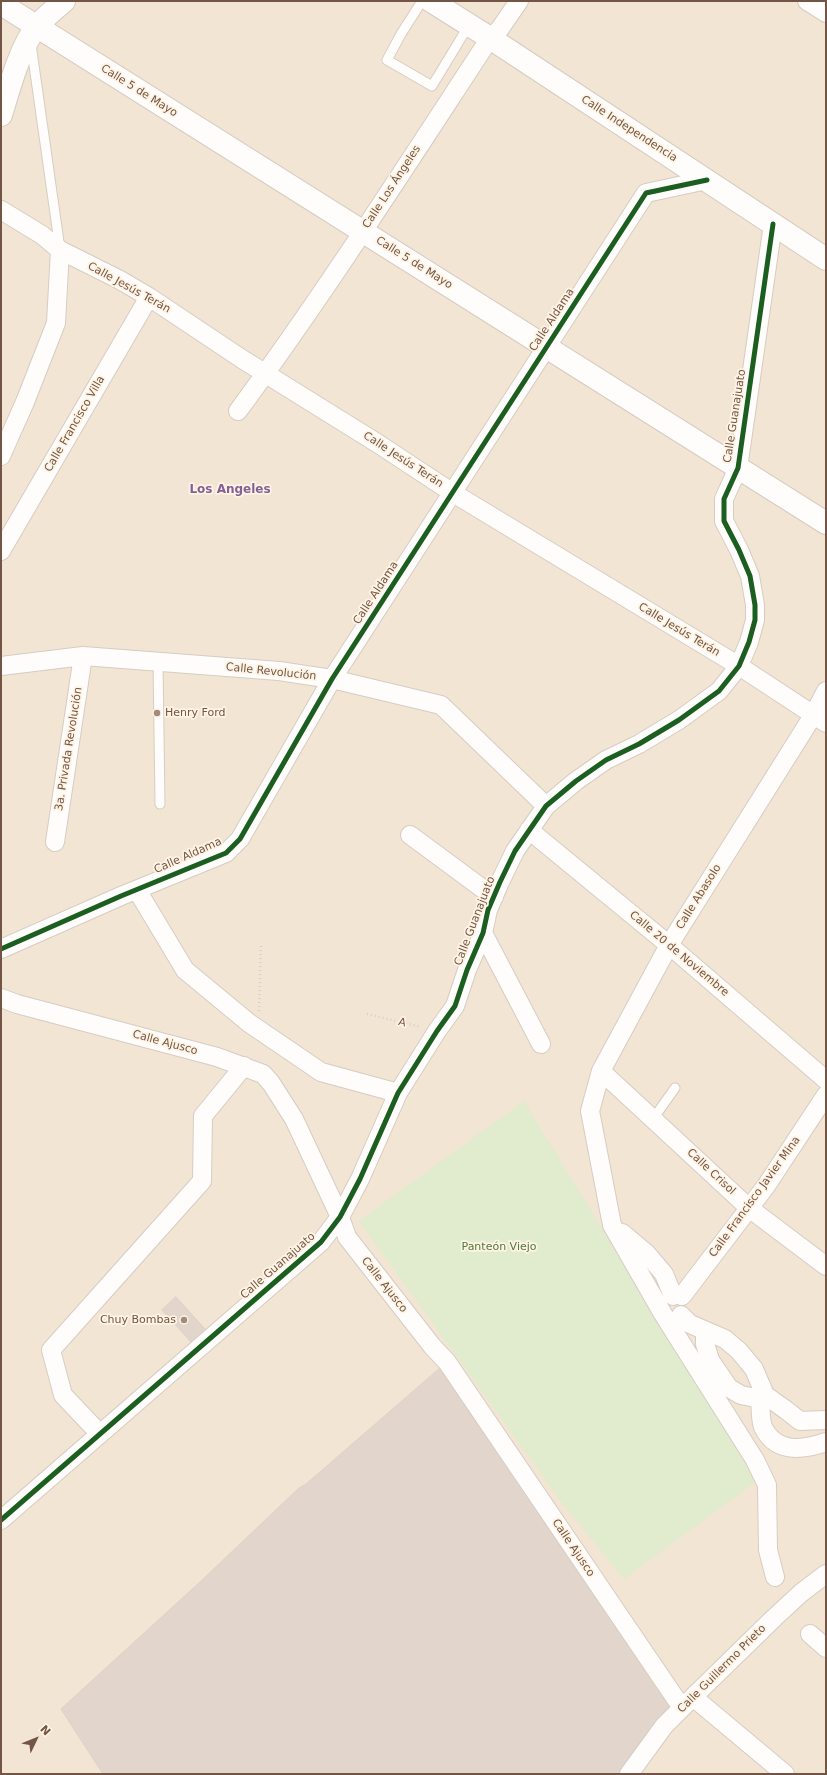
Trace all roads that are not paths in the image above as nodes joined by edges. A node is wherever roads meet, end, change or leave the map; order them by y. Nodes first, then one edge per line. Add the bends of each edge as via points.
1 (64, 1) edge
2 (422, 1) edge
3 (431, 1) edge
4 (519, 1) edge
5 (807, 1) edge
6 (1, 4) edge
7 (826, 13) edge
8 (469, 25) junction
9 (34, 32) junction
10 (490, 38) junction
11 (1, 115) edge
12 (707, 180) junction
13 (1, 210) edge
14 (773, 224) junction
15 (363, 231) junction
16 (60, 250) junction
17 (826, 259) edge
18 (149, 297) junction
19 (546, 348) junction
20 (266, 374) junction
21 (238, 411) dead end
22 (1, 456) edge
23 (738, 468) junction
24 (453, 493) junction
25 (826, 523) edge
26 (1, 551) edge
27 (84, 656) junction
28 (158, 662) junction
29 (1, 666) edge
30 (739, 666) junction
31 (332, 679) junction
32 (826, 691) edge
33 (820, 718) edge
34 (160, 804) dead end
35 (546, 806) junction
36 (529, 830) junction
37 (410, 835) dead end
38 (55, 842) dead end
39 (137, 890) junction
40 (494, 897) junction
41 (483, 933) junction
42 (670, 945) junction
43 (1, 949) edge
44 (1, 998) edge
45 (541, 1044) dead end
46 (244, 1066) junction
47 (601, 1071) junction
48 (826, 1080) edge
49 (675, 1088) dead end
50 (398, 1093) junction
51 (826, 1095) edge
52 (654, 1120) junction
53 (749, 1208) junction
54 (340, 1217) junction
55 (612, 1225) junction
56 (826, 1266) edge
57 (677, 1296) junction
58 (705, 1331) junction
59 (762, 1397) junction
60 (826, 1420) edge
61 (800, 1421) junction
62 (100, 1434) junction
63 (826, 1442) edge
64 (800, 1450) junction
65 (1, 1520) edge
66 (826, 1574) edge
67 (775, 1577) dead end
68 (810, 1634) dead end
69 (826, 1648) edge
70 (687, 1703) junction
71 (629, 1774) edge
72 (785, 1774) edge

1 - 9 main road
2 - 8 lane via 387,60 432,86
3 - 8 main road, Calle Independencia
4 - 10 street, Calle Los Ángeles via 499,30
5 - 7 street
6 - 9 main road, Calle 5 de Mayo
8 - 10 main road, Calle Independencia
9 - 11 main road via 14,72
9 - 15 main road, Calle 5 de Mayo
9 - 16 lane
10 - 12 main road, Calle Independencia
10 - 15 street, Calle Los Ángeles
12 - 14 main road, Calle Independencia
12 - 19 street, Calle Aldama via 646,192
13 - 16 street, Calle Jesús Terán via 42,235
14 - 17 main road, Calle Independencia
14 - 23 street, Calle Guanajuato
15 - 19 main road, Calle 5 de Mayo
15 - 20 street, Calle Los Ángeles
16 - 18 street, Calle Jesús Terán
16 - 22 street via 56,323
18 - 20 street, Calle Jesús Terán
18 - 26 street, Calle Francisco Villa
19 - 23 main road, Calle 5 de Mayo
19 - 24 street, Calle Aldama
20 - 21 street, Calle Los Ángeles
20 - 24 street, Calle Jesús Terán
23 - 25 main road, Calle 5 de Mayo
23 - 30 street, Calle Guanajuato via 724,499 724,521 750,576 755,605 755,620
24 - 30 street, Calle Jesús Terán
24 - 31 street, Calle Aldama
27 - 28 street, Calle Revolución
27 - 29 street, Calle Revolución
27 - 38 street, 3a. Privada Revolución
28 - 31 street, Calle Revolución via 279,671
28 - 34 lane
30 - 33 street, Calle Jesús Terán
30 - 35 street, Calle Guanajuato via 719,691 679,720 606,760
31 - 35 street, Calle Revolución via 441,705
31 - 39 street, Calle Aldama via 240,838 226,853
32 - 33 street, Calle Abasolo
33 - 42 street, Calle Abasolo
35 - 36 street, Calle Guanajuato
36 - 40 street, Calle Guanajuato via 515,851
36 - 42 street, Calle 20 de Noviembre
37 - 40 street
39 - 43 street, Calle Aldama
39 - 50 street via 185,970 258,1029 322,1072
40 - 41 street, Calle Guanajuato
41 - 45 street
41 - 50 street, Calle Guanajuato via 455,1006
42 - 47 street, Calle Abasolo
42 - 48 street, Calle 20 de Noviembre
44 - 46 street, Calle Ajusco
46 - 54 street, Calle Ajusco via 263,1074 294,1119
46 - 62 street via 203,1116 202,1181 51,1350 63,1395
47 - 52 street, Calle Crisol
47 - 55 street, Calle Abasolo via 590,1111
49 - 52 lane
50 - 54 street, Calle Guanajuato via 360,1179
51 - 53 street, Calle Francisco Javier Mina
52 - 53 street, Calle Crisol
53 - 56 street, Calle Crisol
53 - 57 street, Calle Francisco Javier Mina
54 - 62 street, Calle Guanajuato via 321,1242
54 - 70 street, Calle Ajusco via 347,1237 447,1362
55 - 57 street via 647,1254 664,1274
55 - 67 street via 663,1314 756,1460 767,1485 768,1550
57 - 58 street via 686,1300 688,1306 686,1312 681,1315 690,1324
58 - 59 street via 725,1340 740,1351 754,1369
58 - 59 street via 705,1344 710,1360 729,1388 741,1395
59 - 61 street
59 - 64 street via 762,1426 770,1437 781,1445
60 - 61 street
61 - 64 street
62 - 65 street, Calle Guanajuato
63 - 64 street
66 - 70 street, Calle Guillermo Prieto via 774,1618
68 - 69 street
70 - 71 street, Calle Guillermo Prieto via 664,1726
70 - 72 street, Calle Ajusco

